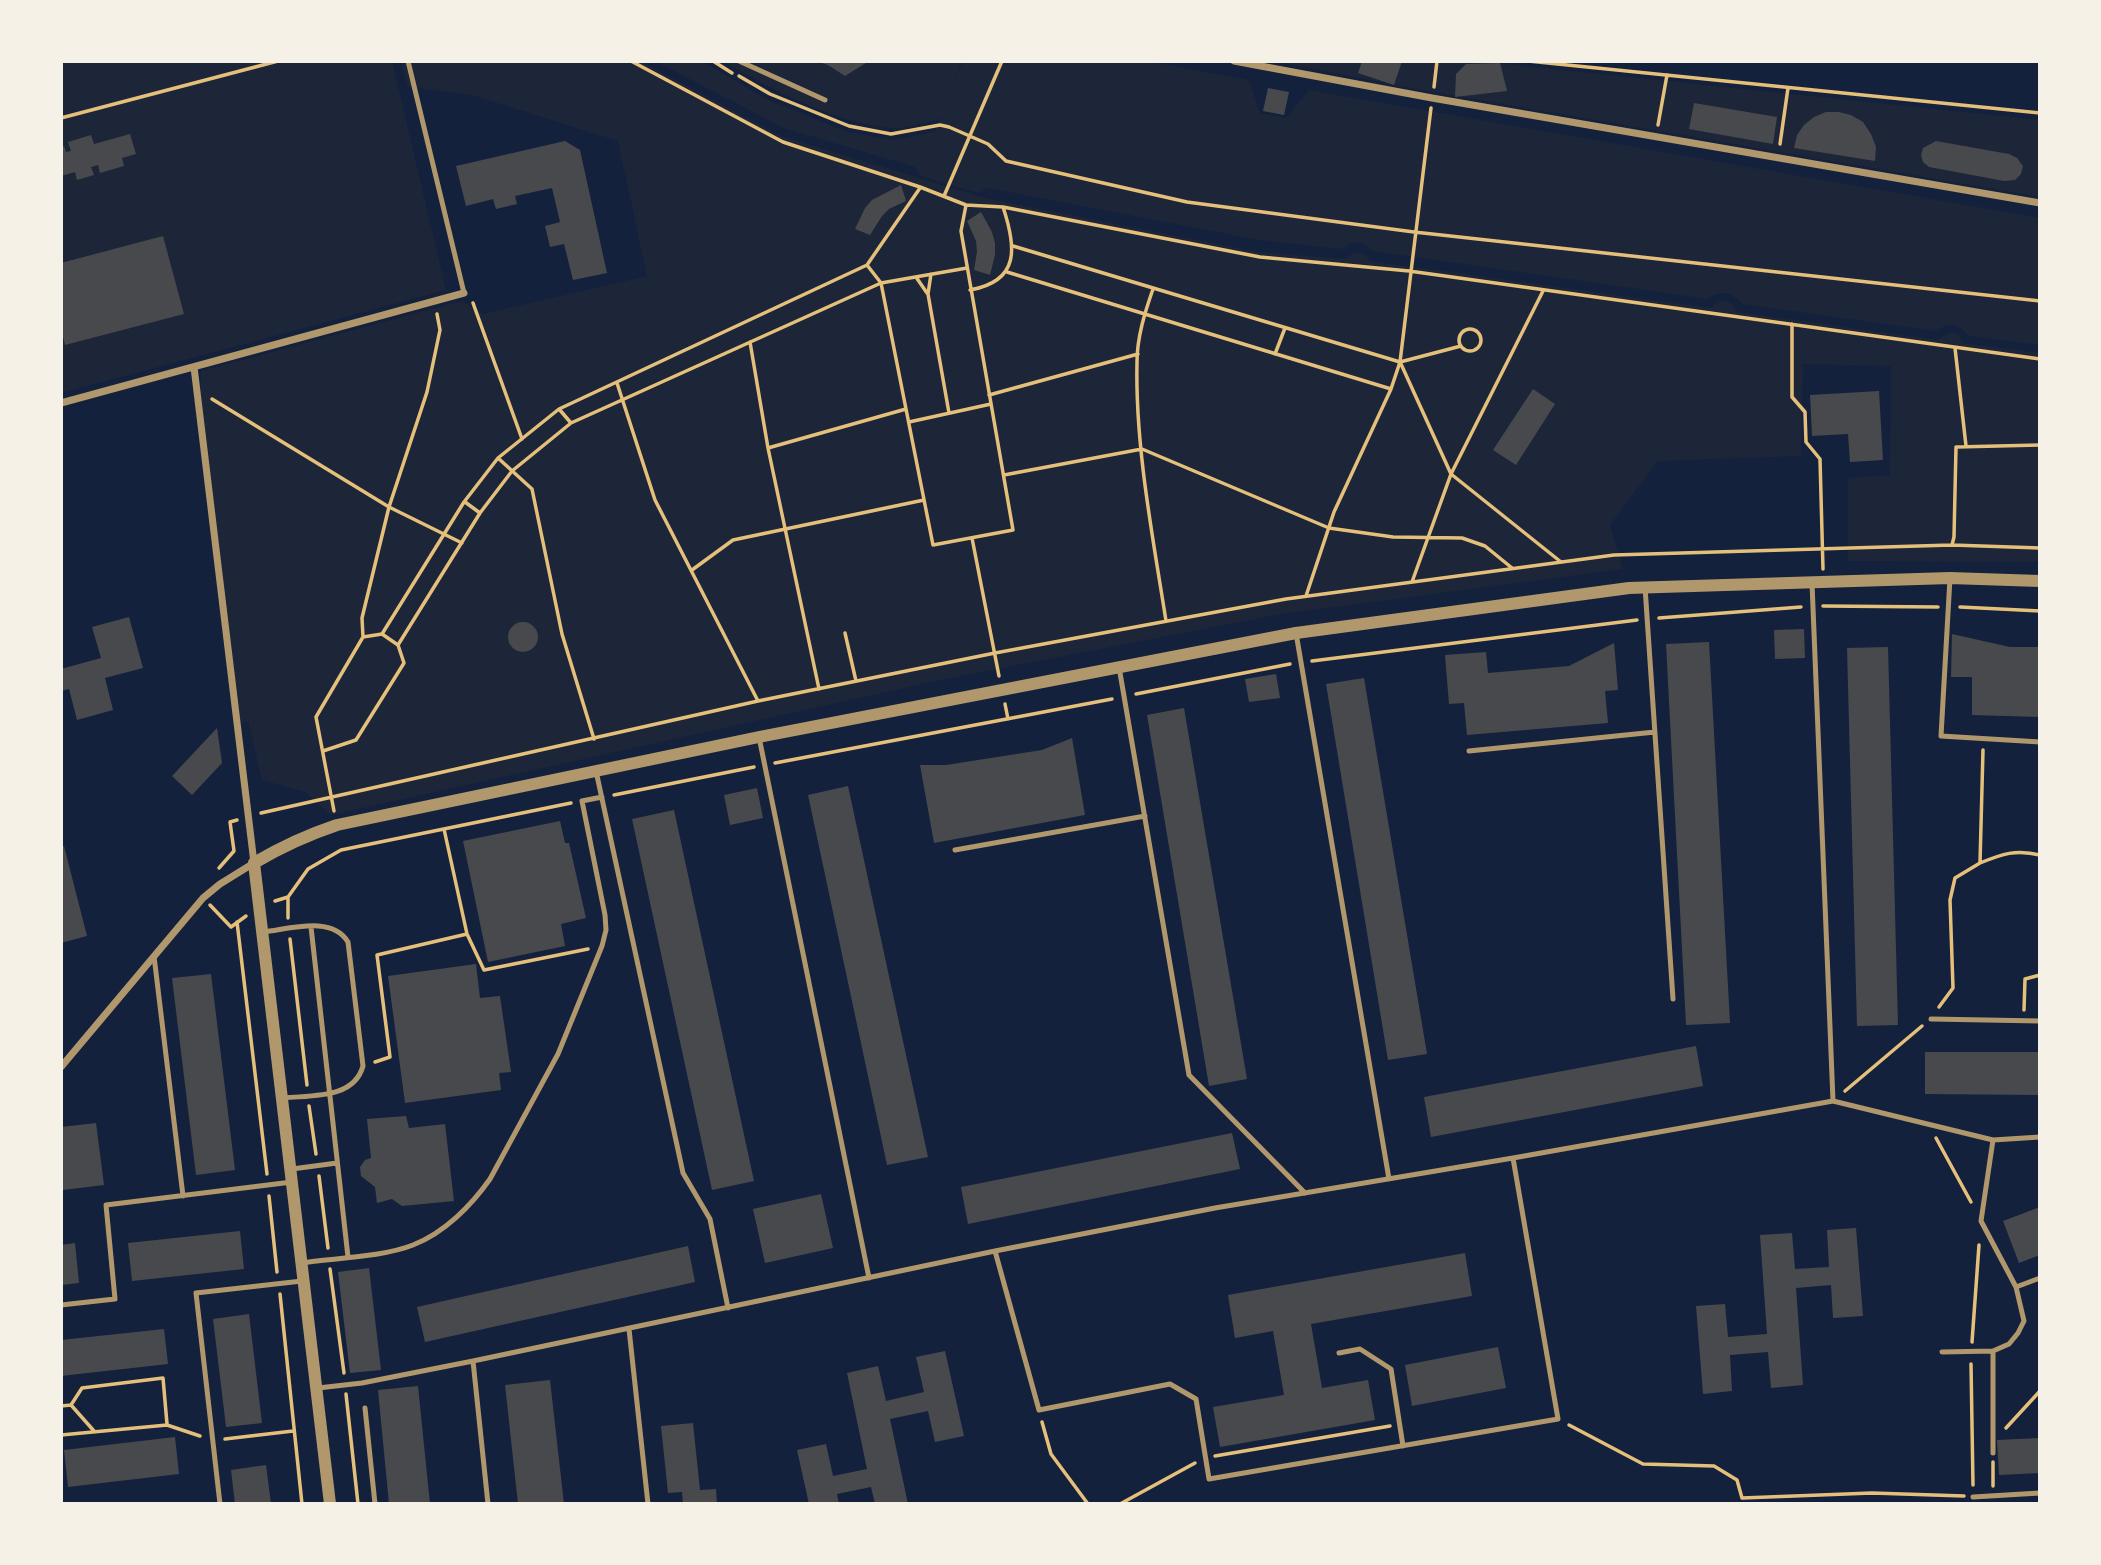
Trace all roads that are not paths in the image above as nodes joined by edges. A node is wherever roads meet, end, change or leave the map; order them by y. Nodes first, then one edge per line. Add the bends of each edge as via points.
1 (408, 61) edge
2 (739, 61) edge
3 (1234, 61) edge
4 (825, 100) dead end
5 (2040, 203) edge
6 (464, 293) joint
7 (194, 367) junction
8 (61, 403) edge
9 (1950, 578) junction
10 (1812, 581) junction
11 (2040, 582) edge
12 (1645, 587) junction
13 (1296, 633) junction
14 (1119, 667) junction
15 (1655, 732) junction
16 (759, 737) junction
17 (2040, 742) edge
18 (1469, 751) dead end
19 (596, 771) junction
20 (601, 797) junction
21 (1144, 816) junction
22 (954, 850) dead end
23 (254, 863) junction
24 (311, 927) junction
25 (263, 932) junction
26 (154, 955) junction
27 (1673, 999) dead end
28 (1931, 1019) road end
29 (2040, 1021) edge
30 (61, 1067) edge
31 (329, 1093) junction
32 (284, 1098) junction
33 (1833, 1101) junction
34 (2040, 1137) edge
35 (1993, 1140) junction
36 (1513, 1158) junction
37 (337, 1163) junction
38 (293, 1176) junction
39 (1389, 1179) junction
40 (1305, 1193) junction
41 (183, 1196) junction
42 (995, 1251) junction
43 (348, 1256) junction
44 (301, 1263) junction
45 (869, 1278) junction
46 (2040, 1278) edge
47 (303, 1281) junction
48 (2016, 1287) junction
49 (61, 1305) edge
50 (729, 1308) junction
51 (629, 1329) junction
52 (1993, 1350) junction
53 (1942, 1352) dead end
54 (1339, 1353) dead end
55 (473, 1361) junction
56 (316, 1388) junction
57 (365, 1408) dead end
58 (1402, 1446) junction
59 (1993, 1453) road end
60 (2040, 1493) edge
61 (1973, 1497) road end
62 (220, 1504) edge
63 (330, 1504) edge
64 (375, 1504) edge
65 (488, 1504) edge
66 (648, 1504) edge

1 - 6 lane
2 - 4 lane
3 - 5 street
6 - 7 street
7 - 8 street
7 - 23 street
9 - 10 street
9 - 11 street
9 - 17 lane via 1941,736
10 - 12 street
10 - 33 lane
12 - 13 street
12 - 15 lane
13 - 14 street
13 - 39 lane
14 - 16 street
14 - 21 lane
15 - 18 lane
15 - 27 lane
16 - 19 street
16 - 45 lane
19 - 20 lane
19 - 23 street via 337,825
20 - 43 lane via 582,801 605,915 602,946 546,1079 500,1163 480,1194 442,1228 413,1245
20 - 50 lane via 683,1173 710,1219
21 - 22 lane
21 - 40 lane via 1189,1075
23 - 25 street
23 - 26 street via 203,898
24 - 25 lane
24 - 31 lane
24 - 31 lane via 335,928 348,942 363,1066 353,1085
25 - 32 street
26 - 30 street
26 - 41 lane
28 - 29 lane
31 - 32 lane
31 - 37 lane
32 - 38 street
33 - 35 lane
33 - 36 lane
34 - 35 lane
35 - 48 lane via 1982,1221
36 - 39 lane
36 - 58 lane via 1558,1419
37 - 38 lane
37 - 43 lane
38 - 41 lane via 268,1185
38 - 44 street
39 - 40 lane
40 - 42 lane
41 - 49 lane via 106,1205 115,1299
42 - 45 lane
42 - 58 lane via 1039,1410 1170,1384 1196,1399 1209,1479
43 - 44 lane
44 - 47 street
45 - 50 lane
46 - 48 lane
47 - 56 street
47 - 62 lane via 196,1293
48 - 52 lane via 2024,1321 2009,1344
50 - 51 lane
51 - 55 lane
51 - 66 lane
52 - 53 lane
52 - 59 lane
54 - 58 lane via 1360,1349 1391,1369
55 - 56 lane
55 - 65 lane
56 - 63 street
57 - 64 lane
60 - 61 lane

